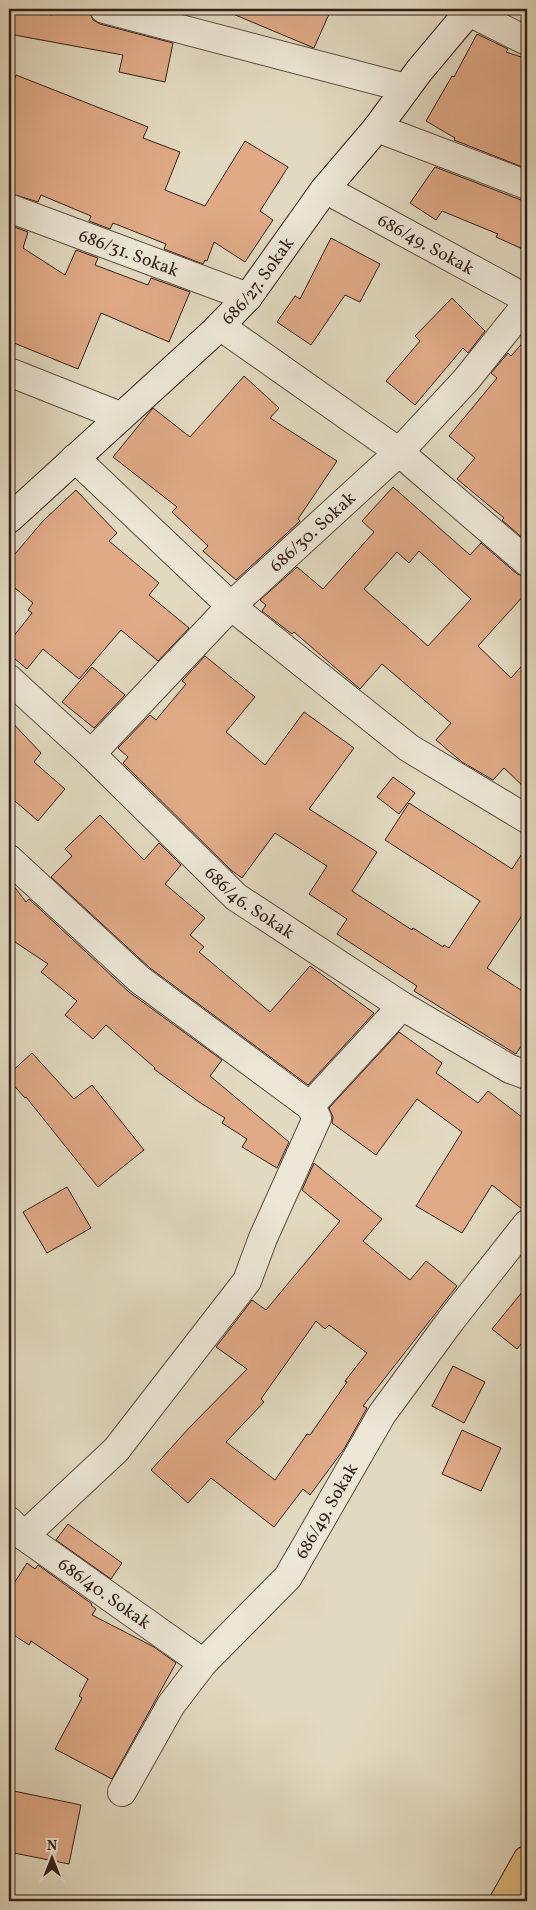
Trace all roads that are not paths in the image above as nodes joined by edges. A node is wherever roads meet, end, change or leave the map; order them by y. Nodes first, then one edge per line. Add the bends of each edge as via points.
1 (104, 9) edge
2 (470, 10) edge
3 (527, 41) edge
4 (406, 88) junction
5 (377, 128) junction
6 (527, 185) edge
7 (326, 190) junction
8 (9, 208) edge
9 (248, 298) junction
10 (527, 299) edge
11 (527, 304) edge
12 (220, 326) junction
13 (9, 372) edge
14 (120, 416) junction
15 (399, 452) junction
16 (75, 458) junction
17 (9, 518) edge
18 (527, 562) edge
19 (231, 606) junction
20 (9, 679) edge
21 (91, 754) junction
22 (527, 819) edge
23 (9, 859) edge
24 (402, 1006) junction
25 (527, 1075) edge
26 (310, 1106) junction
27 (527, 1224) edge
28 (16, 1528) edge
29 (203, 1663) junction
30 (122, 1792) dead end
31 (527, 1860) edge
32 (504, 1901) edge

1 - 4 street
2 - 3 street
2 - 4 street, 686/27. Sokak
4 - 5 street, 686/27. Sokak
5 - 6 street
5 - 7 street, 686/27. Sokak
7 - 9 street, 686/27. Sokak
7 - 10 street, 686/49. Sokak
8 - 9 street, 686/31. Sokak
9 - 12 street, 686/27. Sokak
11 - 15 street, 686/30. Sokak via 466,380
12 - 14 street, 686/27. Sokak
12 - 15 street
13 - 14 street
14 - 16 street, 686/27. Sokak
15 - 18 street
15 - 19 street, 686/30. Sokak
16 - 17 street, 686/27. Sokak
16 - 19 street
19 - 21 street, 686/30. Sokak
19 - 22 street via 409,748
20 - 21 street, 686/46. Sokak
21 - 24 street, 686/46. Sokak via 236,898
23 - 26 street via 140,980
24 - 25 street, 686/46. Sokak
24 - 26 street
26 - 28 street via 317,1118 247,1280 116,1450
27 - 29 street, 686/49. Sokak via 382,1414 288,1577
28 - 29 street, 686/40. Sokak
29 - 30 street, 686/49. Sokak via 171,1705
31 - 32 highway

